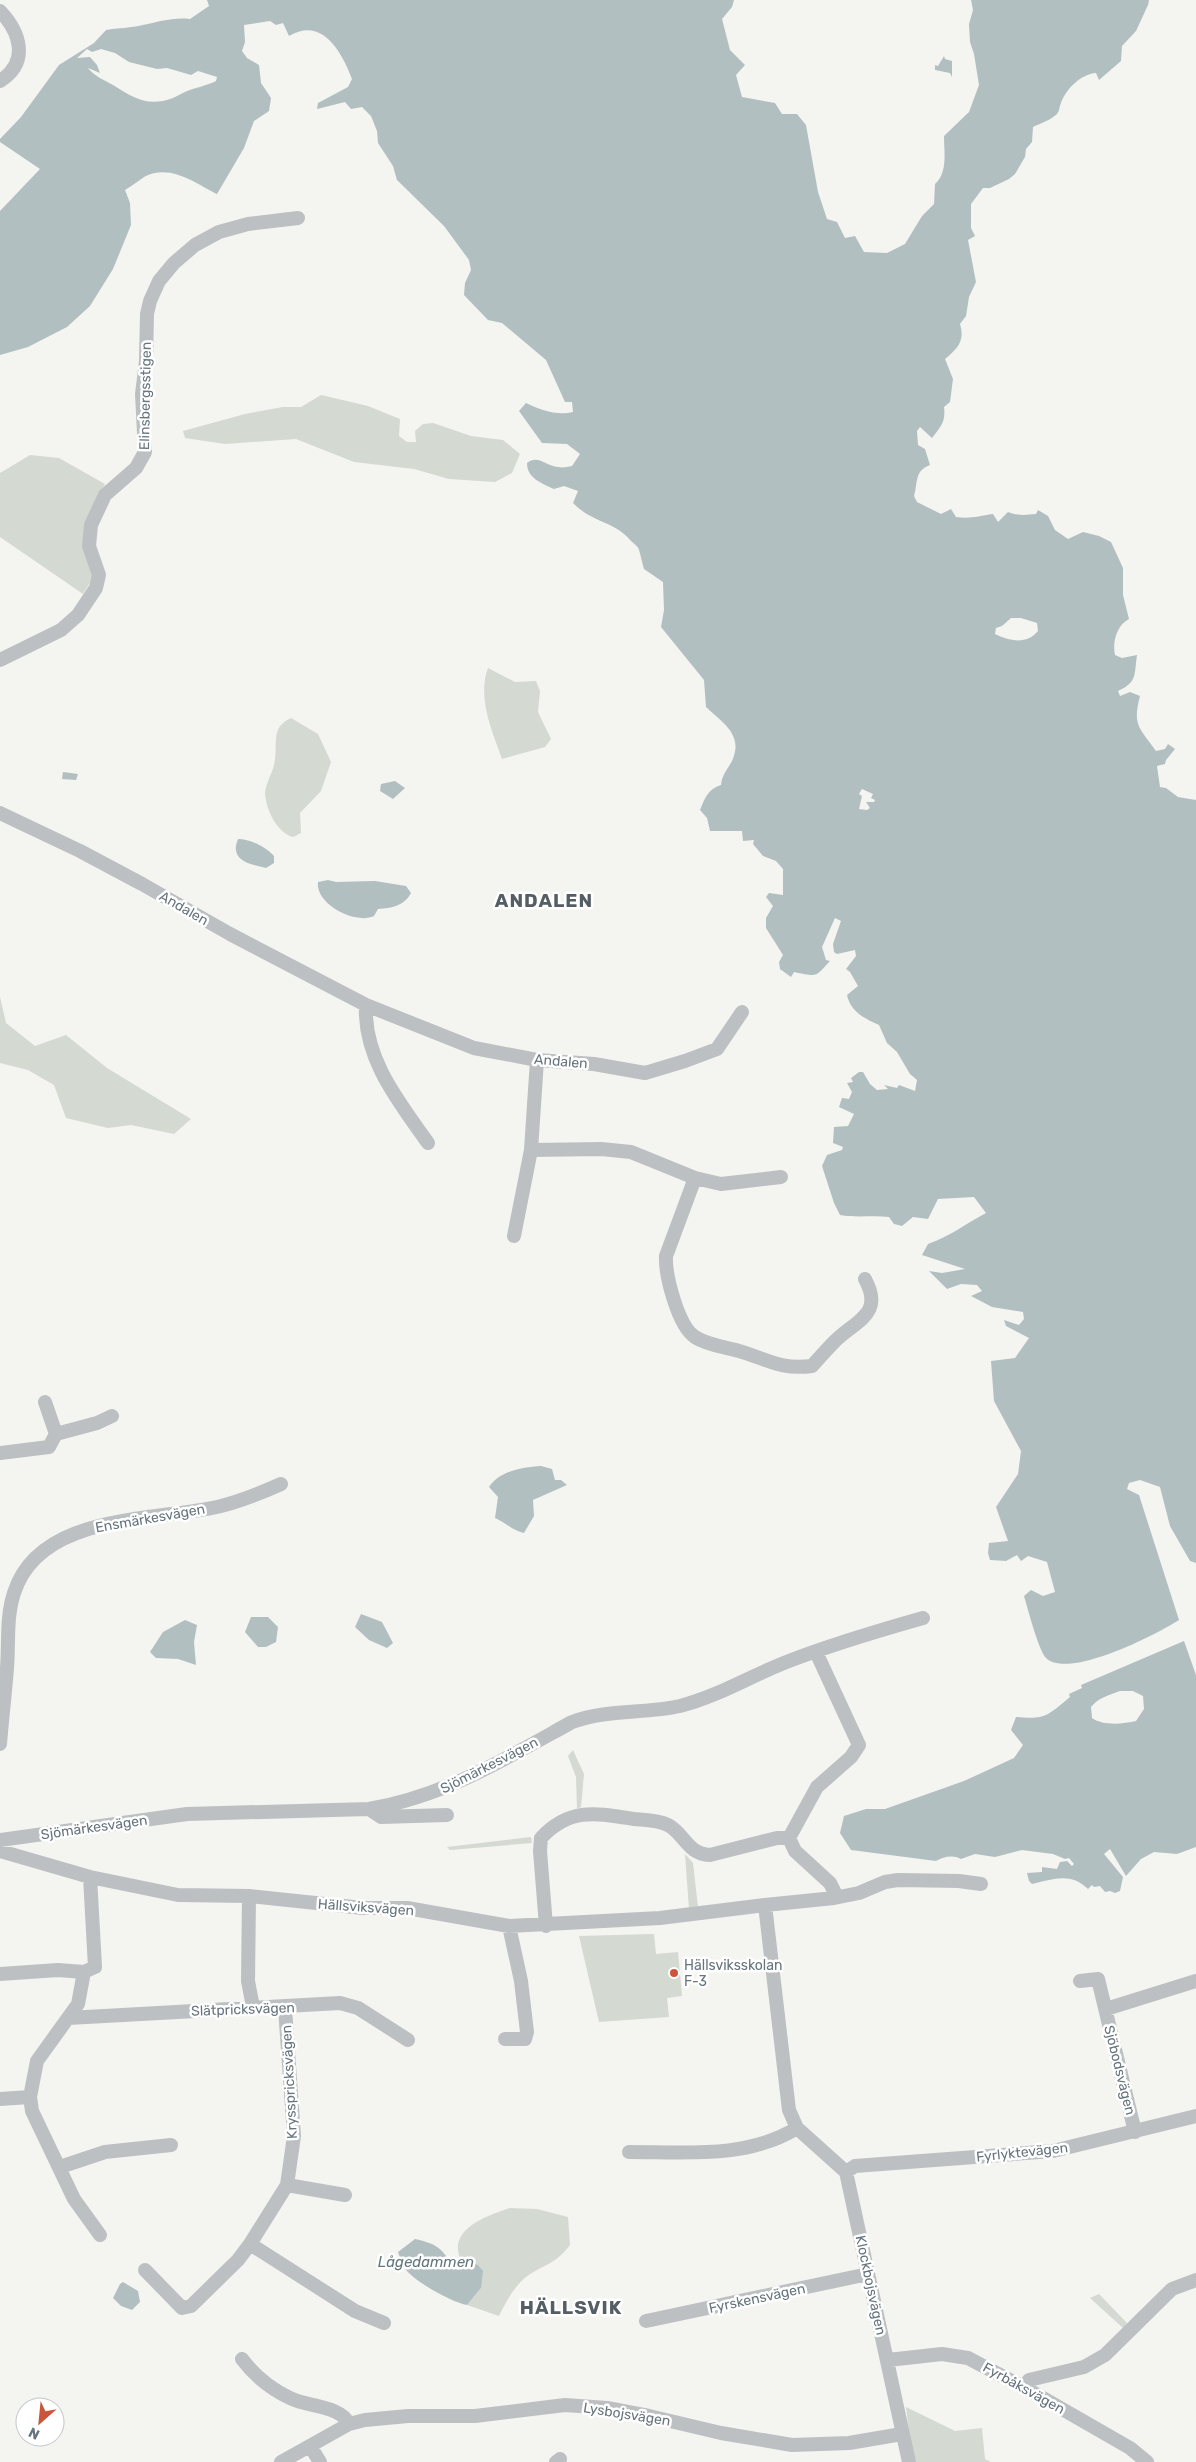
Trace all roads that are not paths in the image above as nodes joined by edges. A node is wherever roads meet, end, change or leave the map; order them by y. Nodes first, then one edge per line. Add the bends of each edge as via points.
1 (0, 11) edge
2 (0, 81) edge
3 (298, 218) dead end
4 (0, 660) edge
5 (0, 813) edge
6 (366, 1005) junction
7 (742, 1012) dead end
8 (537, 1060) junction
9 (428, 1143) dead end
10 (531, 1150) junction
11 (781, 1177) dead end
12 (696, 1178) junction
13 (514, 1236) dead end
14 (866, 1279) dead end
15 (45, 1402) dead end
16 (112, 1416) dead end
17 (56, 1434) junction
18 (0, 1453) edge
19 (281, 1484) dead end
20 (923, 1618) dead end
21 (816, 1652) junction
22 (4, 1668) edge
23 (0, 1744) edge
24 (369, 1809) junction
25 (447, 1816) dead end
26 (790, 1838) junction
27 (0, 1840) edge
28 (0, 1852) edge
29 (90, 1877) junction
30 (982, 1884) dead end
31 (249, 1896) junction
32 (837, 1897) junction
33 (764, 1906) junction
34 (509, 1926) junction
35 (546, 1926) junction
36 (84, 1972) junction
37 (0, 1974) edge
38 (1080, 1981) dead end
39 (1196, 1981) edge
40 (253, 2007) junction
41 (285, 2008) junction
42 (1106, 2009) junction
43 (68, 2018) junction
44 (505, 2039) dead end
45 (408, 2040) dead end
46 (30, 2097) junction
47 (0, 2099) edge
48 (1196, 2116) edge
49 (797, 2128) junction
50 (1136, 2132) junction
51 (171, 2145) dead end
52 (629, 2152) dead end
53 (60, 2167) junction
54 (846, 2172) junction
55 (286, 2185) junction
56 (345, 2195) dead end
57 (100, 2235) dead end
58 (250, 2244) junction
59 (145, 2270) dead end
60 (868, 2274) junction
61 (1196, 2280) edge
62 (646, 2321) dead end
63 (384, 2323) dead end
64 (242, 2359) dead end
65 (888, 2360) junction
66 (1024, 2387) junction
67 (349, 2424) junction
68 (902, 2434) junction
69 (310, 2446) junction
70 (281, 2462) edge
71 (320, 2462) edge
72 (909, 2462) edge
73 (1147, 2462) edge

1 - 2 street via 16,32 20,47 16,63
3 - 4 street, Elinsbergsstigen via 248,224 212,235 186,253 160,281 147,314 142,394 145,452 136,468 105,495 91,525 89,546 99,575 96,588 78,615 61,630
5 - 6 street, Andalen via 88,855
6 - 8 street, Andalen via 474,1048
6 - 9 street via 367,1033 379,1066 394,1095
7 - 8 street, Andalen via 717,1049 645,1073 594,1064
8 - 10 street
10 - 12 street via 631,1152
10 - 13 street
11 - 12 street via 721,1184
12 - 14 street via 666,1256 683,1322 695,1337 770,1363 796,1368 812,1366 872,1306
15 - 17 street
16 - 17 street
17 - 18 street via 49,1447
19 - 22 street, Ensmärkesvägen via 218,1507 110,1523 61,1540 36,1559 14,1593
20 - 21 street, Sjömärkesvägen
21 - 24 street, Sjömärkesvägen via 680,1706 589,1716 448,1788
21 - 26 street via 859,1745 851,1757 817,1787
22 - 23 street, Ensmärkesvägen
24 - 25 street via 381,1817
24 - 27 street, Sjömärkesvägen via 187,1814
26 - 32 street via 795,1851 830,1883
26 - 35 street via 702,1855 662,1823 597,1813 575,1815 541,1838
28 - 29 street, Hällsviksvägen
29 - 31 street, Hällsviksvägen via 178,1895
29 - 36 street via 96,1960 95,1967
30 - 32 street, Hällsviksvägen via 898,1880
31 - 34 street, Hällsviksvägen via 363,1908 407,1908
31 - 40 street via 248,1981
32 - 33 street, Hällsviksvägen
33 - 35 street, Hällsviksvägen
33 - 49 street via 789,2110
34 - 35 street, Hällsviksvägen
34 - 44 street via 521,1981 527,2032 525,2040
36 - 37 street via 58,1970
36 - 43 street via 78,2004
38 - 42 street, Sjöbodsvägen via 1098,1979
39 - 42 street, Sjöbodsvägen
40 - 41 street, Slätpricksvägen
40 - 43 street, Slätpricksvägen
41 - 45 street, Slätpricksvägen via 350,2005
41 - 55 street, Krysspricksvägen via 294,2136
42 - 50 street, Sjöbodsvägen
43 - 46 street via 37,2061
46 - 47 street
46 - 53 street via 32,2112
48 - 50 street, Fyrlyktevägen
49 - 52 street via 758,2146 708,2152
49 - 54 street
50 - 54 street, Fyrlyktevägen via 1052,2151 855,2166
51 - 53 street via 105,2152
53 - 57 street via 74,2199
54 - 60 street, Klockbojsvägen
55 - 56 street
55 - 58 street, Krysspricksvägen
58 - 59 street, Krysspricksvägen via 191,2306 182,2308
58 - 63 street via 355,2311
60 - 62 street, Fyrskensvägen
60 - 65 street, Klockbojsvägen
61 - 66 street via 1172,2289 1105,2355 1084,2367 1029,2380
64 - 67 street via 250,2371 276,2390 305,2404 344,2416
65 - 66 street, Fyrbåksvägen via 929,2354 955,2356 980,2364
65 - 68 street, Klockbojsvägen
66 - 73 street, Fyrbåksvägen via 1130,2448
67 - 68 street, Lysbojsvägen via 390,2417 474,2416 565,2405 607,2408 792,2445 849,2443
67 - 69 street, Lysbojsvägen
68 - 72 street, Klockbojsvägen
69 - 70 street, Lysbojsvägen
69 - 71 street

